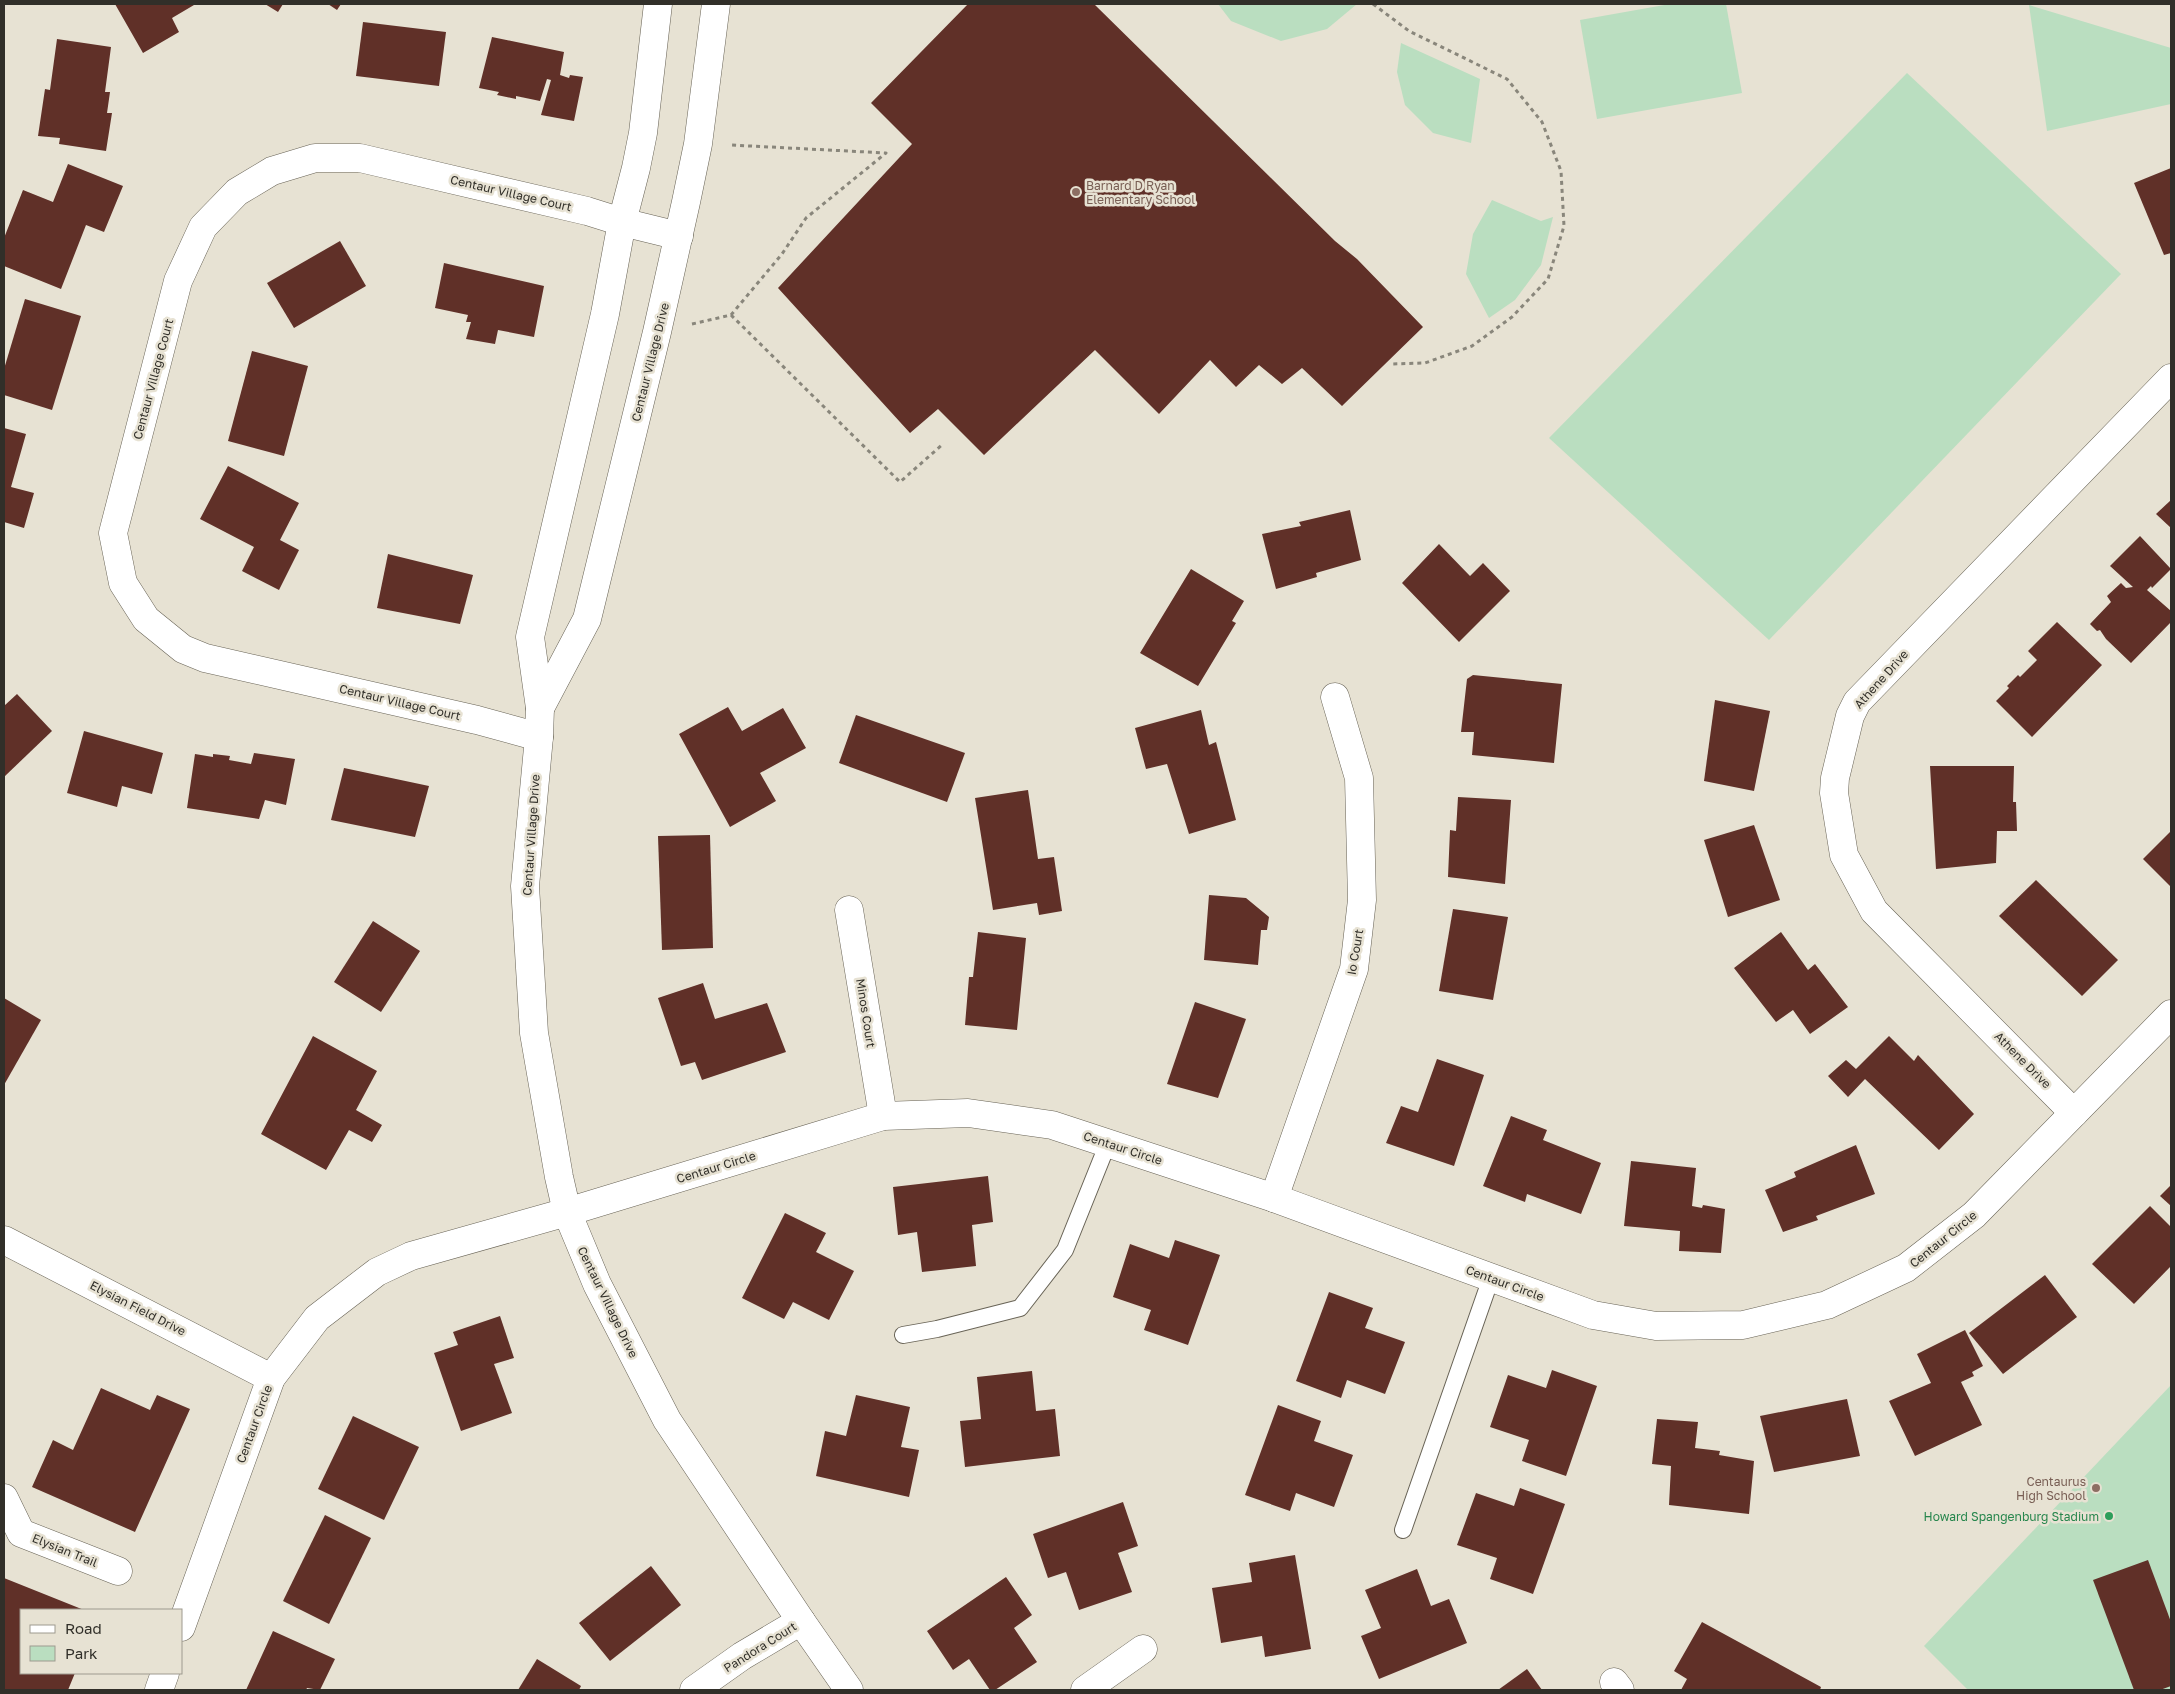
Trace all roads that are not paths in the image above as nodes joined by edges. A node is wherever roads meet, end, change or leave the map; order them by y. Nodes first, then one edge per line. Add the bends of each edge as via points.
1 (658, 4) edge
2 (716, 4) edge
3 (622, 222) junction
4 (679, 236) junction
5 (2171, 378) edge
6 (1335, 697) dead end
7 (540, 708) junction
8 (540, 737) junction
9 (848, 910) dead end
10 (2171, 1014) edge
11 (2074, 1113) junction
12 (883, 1116) junction
13 (1108, 1143) junction
14 (1274, 1198) junction
15 (567, 1212) junction
16 (4, 1240) edge
17 (1491, 1278) junction
18 (903, 1336) dead end
19 (271, 1378) junction
20 (4, 1498) edge
21 (1403, 1530) dead end
22 (118, 1571) dead end
23 (801, 1621) junction
24 (182, 1624) edge
25 (1143, 1650) dead end
26 (165, 1674) edge
27 (159, 1690) edge
28 (694, 1690) edge
29 (849, 1690) edge
30 (1085, 1690) edge

1 - 3 street, Centaur Village Drive via 643,133
2 - 4 street, Centaur Village Drive via 698,144
3 - 4 street, Centaur Village Court
3 - 7 street, Centaur Village Drive via 605,314 530,637
3 - 8 street, Centaur Village Court via 360,158 315,158 272,171 238,192 203,227 178,281 113,533 123,584 146,619 183,649 204,658
4 - 7 street, Centaur Village Drive via 587,619
5 - 11 street, Athene Drive via 1857,702 1850,716 1835,778 1834,793 1844,855 1874,911
6 - 14 street, Io Court via 1359,778 1361,910 1354,969
7 - 8 street, Centaur Village Drive
8 - 15 street, Centaur Village Drive via 526,886 534,1033
9 - 12 street, Minos Court
10 - 11 street, Centaur Circle
11 - 17 street, Centaur Circle via 1959,1227 1906,1268 1827,1305 1743,1325 1656,1326 1593,1315
12 - 13 street, Centaur Circle via 968,1113 1052,1125
12 - 15 street, Centaur Circle
13 - 14 street, Centaur Circle
13 - 18 lane via 1065,1250 1020,1308
14 - 17 street, Centaur Circle
15 - 19 street, Centaur Circle via 411,1256 377,1272 317,1318
15 - 23 street, Centaur Village Drive via 597,1284 667,1420
16 - 19 street, Elysian Field Drive
17 - 21 lane
19 - 24 street, Centaur Circle
20 - 22 street, Elysian Trail via 21,1533
23 - 28 street, Pandora Court via 742,1656
23 - 29 street, Centaur Village Drive
25 - 30 street
26 - 27 street

